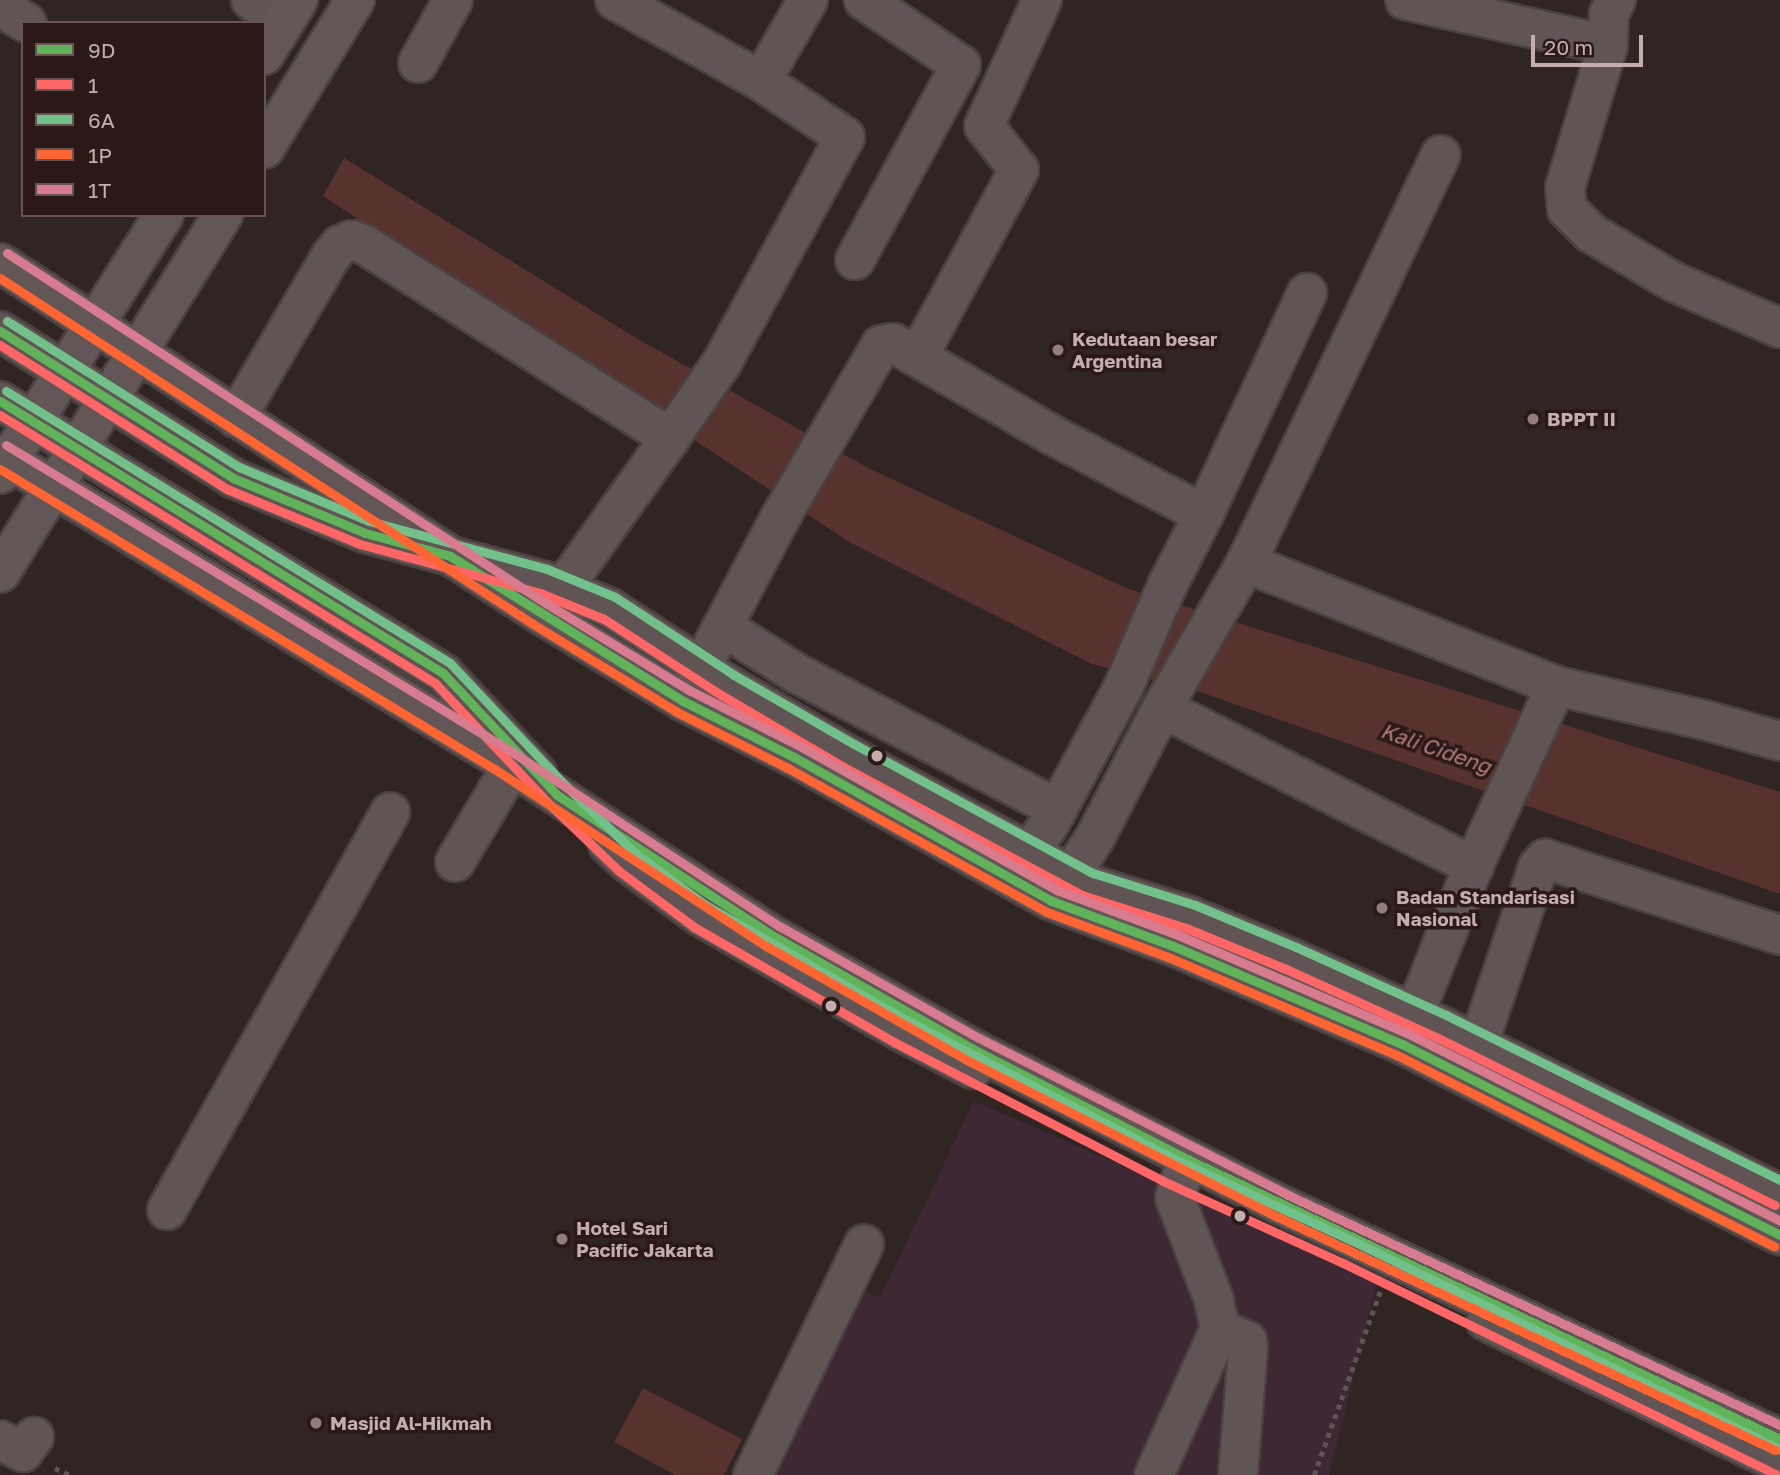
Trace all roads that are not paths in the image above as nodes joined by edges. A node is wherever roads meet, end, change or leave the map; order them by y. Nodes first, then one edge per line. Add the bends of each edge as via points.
1 (251, 0) edge
2 (355, 0) edge
3 (453, 0) edge
4 (615, 0) edge
5 (808, 0) edge
6 (864, 0) edge
7 (1041, 0) edge
8 (1616, 0) edge
9 (1428, 3) edge
10 (0, 7) edge
11 (291, 10) edge
12 (24, 21) edge
13 (1608, 45) junction
14 (266, 52) edge
15 (418, 63) dead end
16 (761, 81) junction
17 (266, 146) edge
18 (1441, 155) dead end
19 (163, 217) edge
20 (222, 217) edge
21 (855, 260) dead end
22 (0, 264) edge
23 (1307, 293) dead end
24 (95, 324) junction
25 (1780, 328) edge
26 (0, 331) edge
27 (138, 352) junction
28 (918, 356) junction
29 (65, 370) junction
30 (108, 398) junction
31 (0, 401) edge
32 (236, 418) junction
33 (33, 421) junction
34 (671, 437) junction
35 (76, 448) junction
36 (3, 463) edge
37 (52, 488) junction
38 (1204, 514) junction
39 (450, 556) junction
40 (1245, 565) junction
41 (0, 573) edge
42 (550, 601) junction
43 (723, 627) junction
44 (701, 668) junction
45 (1554, 689) junction
46 (683, 701) junction
47 (1163, 706) junction
48 (1780, 740) edge
49 (512, 766) junction
50 (557, 795) junction
51 (1058, 809) junction
52 (390, 813) dead end
53 (455, 862) dead end
54 (1475, 863) junction
55 (1020, 865) junction
56 (1062, 888) junction
57 (1780, 934) edge
58 (1408, 1029) junction
59 (1473, 1061) junction
60 (1183, 1167) junction
61 (1780, 1194) edge
62 (167, 1210) dead end
63 (1780, 1235) edge
64 (864, 1244) dead end
65 (1220, 1329) junction
66 (1780, 1439) edge
67 (1780, 1463) edge
68 (753, 1475) edge
69 (1154, 1475) edge
70 (1238, 1475) edge

1 - 11 street
2 - 17 main road
3 - 15 street
4 - 16 street
5 - 16 street
6 - 21 street via 961,65
7 - 28 street via 984,126 1019,170
8 - 13 street via 1609,14
9 - 13 street
10 - 12 street
11 - 14 main road
13 - 25 street via 1565,187 1567,209 1591,233 1674,282
16 - 34 street via 845,137 721,365
18 - 40 street
19 - 24 main road
20 - 27 main road
22 - 24 main road
23 - 38 street
24 - 27 main road
24 - 29 main road
26 - 29 street
27 - 30 main road
27 - 32 main road
28 - 38 street via 1054,436
28 - 43 street via 893,343 881,345 780,518
29 - 30 street
29 - 33 main road
30 - 35 main road
30 - 39 street via 233,478 365,533
31 - 33 street
32 - 34 street via 331,256 352,240
32 - 39 main road
33 - 35 street
33 - 36 main road
34 - 42 street
35 - 37 main road
35 - 50 street via 443,673
36 - 37 main road
37 - 41 main road
37 - 49 main road
38 - 51 street via 1123,688
39 - 42 main road
40 - 45 street
40 - 47 street
42 - 44 street via 610,608
42 - 46 main road
43 - 44 street
43 - 51 street via 796,673
44 - 46 street
44 - 55 street
45 - 48 street
45 - 54 street
46 - 55 main road
47 - 54 street
47 - 56 street via 1110,810
49 - 50 main road
49 - 53 street
50 - 60 main road via 787,944
51 - 55 street
52 - 62 street
54 - 58 street
55 - 56 main road
56 - 58 main road via 1173,946
57 - 59 street via 1545,859 1538,867
58 - 59 main road
59 - 61 street
59 - 63 main road
60 - 65 street via 1175,1198 1214,1300
60 - 66 main road
60 - 67 street
64 - 68 street
65 - 69 street
65 - 70 street via 1247,1341 1248,1348

